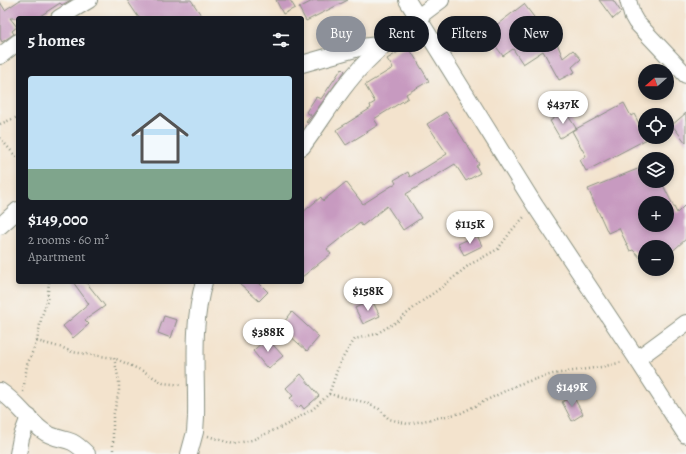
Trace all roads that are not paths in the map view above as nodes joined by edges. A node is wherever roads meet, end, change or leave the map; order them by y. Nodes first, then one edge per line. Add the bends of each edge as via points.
1 (89, 0) edge
2 (407, 0) edge
3 (441, 0) edge
4 (628, 0) edge
5 (62, 16) edge
6 (416, 16) edge
7 (420, 16) edge
8 (429, 37) edge
9 (16, 44) edge
10 (374, 45) edge
11 (376, 52) edge
12 (0, 56) edge
13 (304, 63) edge
14 (686, 75) edge
15 (304, 144) edge
16 (16, 212) edge
17 (0, 226) edge
18 (203, 284) edge
19 (686, 323) edge
20 (637, 359) junction
21 (0, 391) edge
22 (25, 412) junction
23 (686, 435) edge
24 (18, 454) edge
25 (87, 454) edge
26 (189, 454) edge

1 - 5 street
2 - 6 street
3 - 7 street
4 - 14 street via 636,22
8 - 20 street via 534,204
9 - 12 street
10 - 13 street
11 - 15 street via 365,62
16 - 17 street
18 - 26 street via 196,326 195,432
19 - 20 street
20 - 23 street
21 - 22 street
22 - 24 street
22 - 25 street via 50,436 74,443

